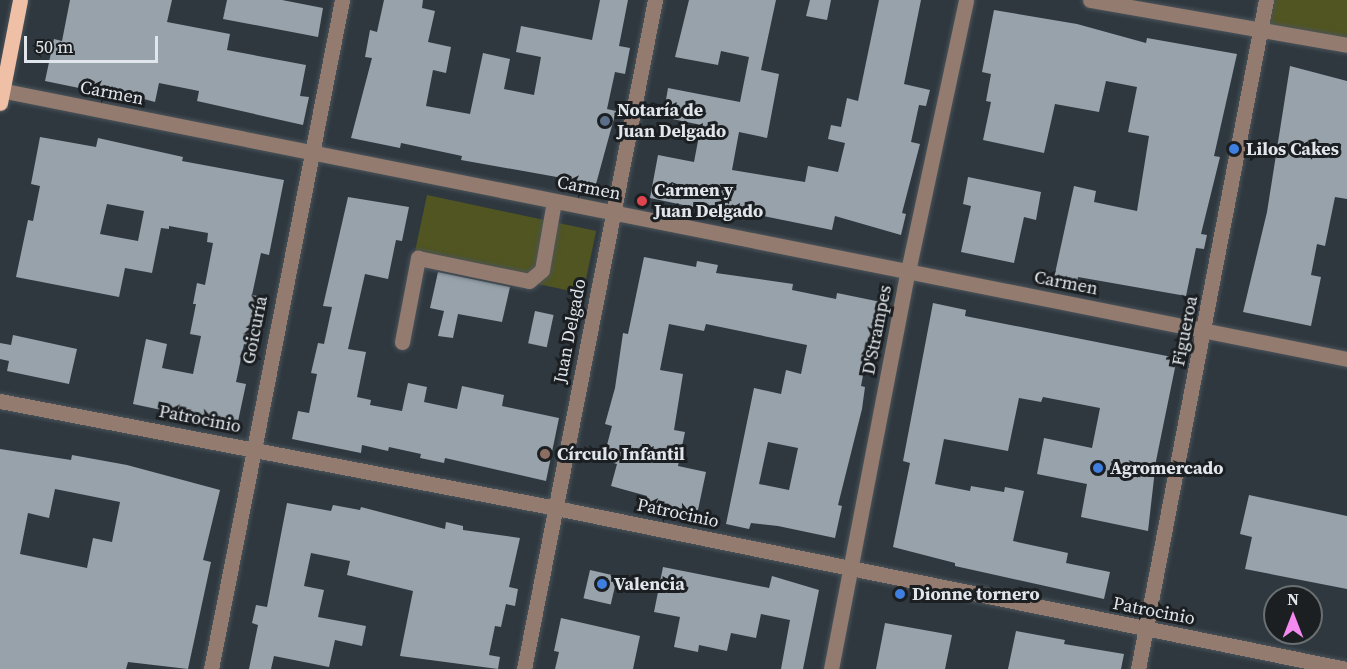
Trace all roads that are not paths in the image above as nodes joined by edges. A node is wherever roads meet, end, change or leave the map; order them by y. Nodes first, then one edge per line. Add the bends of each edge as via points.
1 (20, 0) edge
2 (342, 0) edge
3 (655, 0) edge
4 (966, 0) edge
5 (1090, 0) edge
6 (1266, 0) edge
7 (1260, 28) junction
8 (1347, 45) edge
9 (1, 95) edge
10 (309, 152) junction
11 (554, 201) junction
12 (613, 213) junction
13 (909, 271) junction
14 (1205, 331) junction
15 (402, 342) dead end
16 (1347, 359) edge
17 (0, 401) edge
18 (252, 449) junction
19 (556, 508) junction
20 (851, 568) junction
21 (1144, 629) junction
22 (211, 669) edge
23 (524, 669) edge
24 (831, 669) edge
25 (1138, 669) edge
26 (1346, 669) edge

1 - 9 main road
2 - 10 street, Goicuría
3 - 12 street, Juan Delgado
4 - 13 street, D'Strampes
5 - 7 street
6 - 7 street, Figueroa
7 - 8 street
7 - 14 street, Figueroa
9 - 10 street, Carmen
10 - 11 street, Carmen
10 - 18 street, Goicuría
11 - 12 street, Carmen
11 - 15 street via 542,270 529,281 418,258
12 - 13 street, Carmen
12 - 19 street, Juan Delgado
13 - 14 street, Carmen
13 - 20 street, D'Strampes
14 - 16 street, Carmen
14 - 21 street, Figueroa
17 - 18 street, Patrocinio
18 - 19 street, Patrocinio
18 - 22 street, Goicuría
19 - 20 street, Patrocinio
19 - 23 street, Juan Delgado
20 - 21 street, Patrocinio
20 - 24 street, D'Strampes
21 - 25 street, Figueroa
21 - 26 street, Patrocinio

